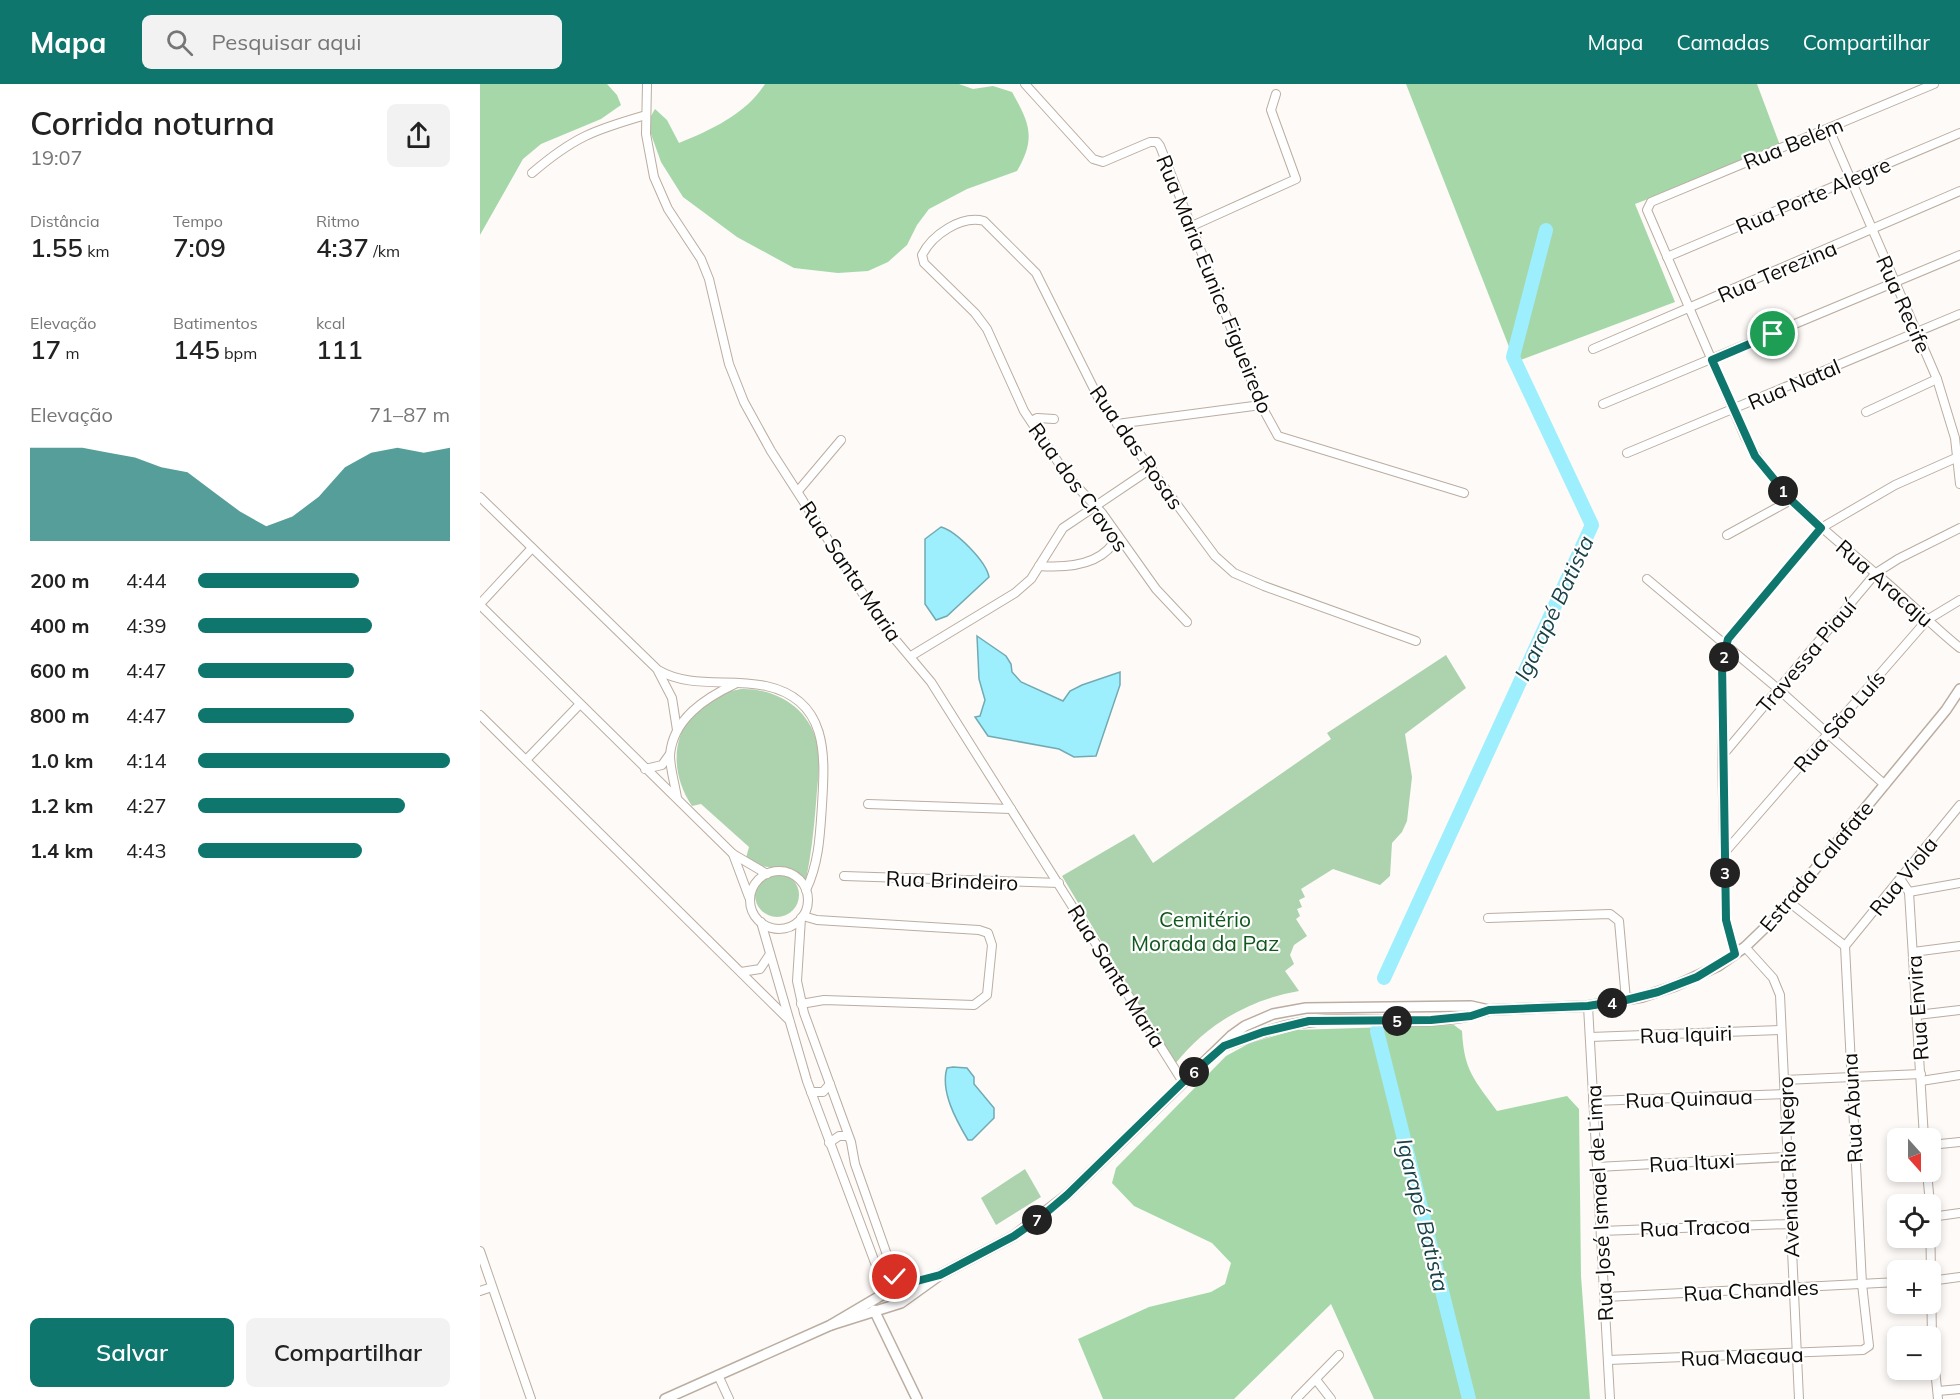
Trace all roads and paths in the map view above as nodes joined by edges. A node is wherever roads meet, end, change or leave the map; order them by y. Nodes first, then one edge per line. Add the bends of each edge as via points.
1 (647, 84) edge
2 (1025, 84) edge
3 (1934, 84) edge
4 (1276, 94) dead end
5 (646, 115) junction
6 (1829, 129) junction
7 (1960, 133) edge
8 (532, 173) dead end
9 (1850, 178) junction
10 (1960, 191) edge
11 (1651, 202) joint
12 (1192, 226) junction
13 (1872, 231) junction
14 (1960, 255) edge
15 (1667, 257) junction
16 (921, 258) joint
17 (1895, 283) junction
18 (1689, 308) junction
19 (1960, 314) edge
20 (1917, 332) junction
21 (1593, 349) dead end
22 (1712, 360) junction
23 (1936, 379) junction
24 (1603, 404) dead end
25 (1261, 405) junction
26 (1733, 410) junction
27 (1866, 412) dead end
28 (1054, 419) dead end
29 (1031, 421) junction
30 (1118, 423) junction
31 (841, 440) dead end
32 (1627, 453) dead end
33 (1958, 457) junction
34 (1152, 468) junction
35 (1960, 484) edge
36 (798, 491) junction
37 (1464, 493) dead end
38 (480, 497) edge
39 (1791, 500) junction
40 (1092, 506) junction
41 (1821, 528) junction
42 (1960, 528) edge
43 (1727, 535) dead end
44 (1117, 537) junction
45 (532, 548) junction
46 (1039, 566) junction
47 (1876, 573) junction
48 (1647, 579) dead end
49 (1960, 600) edge
50 (480, 604) edge
51 (1926, 620) junction
52 (1187, 622) dead end
53 (1416, 641) dead end
54 (1727, 644) junction
55 (1960, 648) edge
56 (911, 656) junction
57 (658, 670) junction
58 (735, 684) junction
59 (1778, 688) junction
60 (1960, 689) edge
61 (1960, 700) edge
62 (580, 704) junction
63 (1946, 710) junction
64 (480, 715) edge
65 (677, 731) junction
66 (1828, 734) junction
67 (670, 754) junction
68 (1722, 757) junction
69 (526, 760) junction
70 (645, 769) junction
71 (1885, 784) junction
72 (677, 798) junction
73 (868, 804) dead end
74 (1960, 805) edge
75 (1011, 808) junction
76 (1725, 852) junction
77 (733, 854) junction
78 (766, 874) junction
79 (844, 876) dead end
80 (1901, 880) junction
81 (1059, 883) junction
82 (1960, 883) edge
83 (806, 890) junction
84 (1910, 892) junction
85 (750, 898) junction
86 (1789, 902) junction
87 (802, 917) junction
88 (1488, 918) dead end
89 (761, 922) junction
90 (1845, 946) junction
91 (1960, 946) edge
92 (1745, 947) junction
93 (1913, 952) junction
94 (770, 954) junction
95 (1735, 954) junction
96 (741, 972) junction
97 (1626, 1000) junction
98 (801, 1004) junction
99 (1588, 1006) junction
100 (1489, 1010) junction
101 (1960, 1010) edge
102 (1917, 1015) junction
103 (789, 1020) junction
104 (1781, 1030) junction
105 (1590, 1037) junction
106 (1224, 1046) junction
107 (1960, 1075) edge
108 (1921, 1077) junction
109 (1850, 1078) junction
110 (1784, 1080) junction
111 (1183, 1082) junction
112 (830, 1084) junction
113 (811, 1092) junction
114 (1785, 1094) junction
115 (1593, 1101) junction
116 (1924, 1128) edge
117 (848, 1136) junction
118 (1960, 1142) edge
119 (829, 1143) junction
120 (1941, 1145) edge
121 (1787, 1157) junction
122 (1598, 1167) junction
123 (1960, 1212) edge
124 (1941, 1215) edge
125 (1790, 1224) junction
126 (1601, 1231) junction
127 (480, 1251) edge
128 (940, 1275) junction
129 (1960, 1277) edge
130 (1941, 1279) edge
131 (1887, 1283) edge
132 (1862, 1284) junction
133 (902, 1285) junction
134 (492, 1287) junction
135 (1794, 1288) junction
136 (480, 1291) edge
137 (886, 1292) junction
138 (1605, 1297) junction
139 (910, 1298) junction
140 (872, 1300) junction
141 (877, 1312) junction
142 (1932, 1314) edge
143 (831, 1325) junction
144 (1870, 1340) joint
145 (1340, 1355) dead end
146 (1798, 1355) junction
147 (1608, 1360) junction
148 (718, 1375) junction
149 (1317, 1381) junction
150 (1960, 1389) edge
151 (1938, 1395) edge
152 (531, 1399) edge
153 (665, 1399) edge
154 (729, 1399) edge
155 (917, 1399) edge
156 (1296, 1399) edge
157 (1331, 1399) edge
158 (1610, 1399) edge
159 (1799, 1399) edge

1 - 5 street, Rua Santa Maria
2 - 12 street, Rua Maria Eunice Figueiredo via 1068,135 1098,162 1156,142
3 - 6 street, Rua Belém
4 - 12 street via 1271,110 1296,179
5 - 8 street via 583,135
5 - 36 street, Rua Santa Maria via 656,184 701,259 735,382 754,423
6 - 9 street, Rua Recife
6 - 11 street, Rua Belém
7 - 9 street, Rua Porte Alegre
9 - 13 street, Rua Recife
9 - 15 street, Rua Porte Alegre
10 - 13 street, Rua Terezina
11 - 15 street, Rua Aracaju via 1648,214
12 - 25 street, Rua Maria Eunice Figueiredo
13 - 17 street, Rua Recife
13 - 18 street, Rua Terezina
14 - 17 street
15 - 18 street, Rua Aracaju
16 - 29 street, Rua dos Cravos via 981,321
16 - 30 street, Rua das Rosas via 928,246 957,223 981,220 997,231 1036,273 1092,386
17 - 20 street, Rua Recife
17 - 22 street
18 - 21 street, Rua Terezina
18 - 22 street, Rua Aracaju
19 - 20 street, Rua Natal
20 - 23 street, Rua Recife
20 - 26 street, Rua Natal
22 - 24 street
22 - 26 street, Rua Aracaju
23 - 27 street
23 - 33 street, Rua Recife
25 - 30 street
25 - 37 street, Rua Maria Eunice Figueiredo via 1272,428 1282,438
26 - 32 street, Rua Natal
26 - 39 street, Rua Aracaju via 1755,456
28 - 29 street
29 - 40 street, Rua dos Cravos
30 - 34 street, Rua das Rosas
31 - 36 street
33 - 35 street, Rua Recife
33 - 41 street via 1895,485
34 - 40 street
34 - 53 street, Rua das Rosas via 1227,568 1264,586
36 - 56 street, Rua Santa Maria via 883,625
38 - 45 street
39 - 41 street, Rua Aracaju
39 - 43 street
40 - 44 street, Rua dos Cravos via 1102,513
40 - 46 street via 1063,528
41 - 47 street, Rua Aracaju
41 - 54 street
42 - 47 street, Travessa Piauí
44 - 46 street via 1111,548 1095,559 1074,565
44 - 52 street, Rua dos Cravos
45 - 50 street
45 - 57 street
46 - 56 street via 1015,593
47 - 51 street, Rua Aracaju
47 - 59 street, Travessa Piauí
48 - 54 street
49 - 51 street, Rua São Luís
50 - 62 street
51 - 55 street, Rua Aracaju
51 - 66 street, Rua São Luís
54 - 59 street
54 - 68 street via 1722,662
56 - 75 street, Rua Santa Maria
57 - 58 street via 679,679
57 - 65 street via 672,698
58 - 65 street via 706,699
58 - 83 street via 769,686 790,696 809,714 822,740 825,758 820,841
59 - 66 street
59 - 68 street, Travessa Piauí
60 - 63 street, Estrada Calafate
61 - 63 street, Estrada Calafate
62 - 69 street
62 - 70 street
63 - 71 street, Estrada Calafate
64 - 69 street
65 - 67 street
66 - 71 street
66 - 76 street, Rua São Luís
67 - 70 street via 662,765
67 - 72 street
68 - 76 street
69 - 96 street
70 - 72 street
71 - 86 street, Estrada Calafate
72 - 77 street
73 - 75 street
74 - 80 street, Rua Viola
75 - 81 street, Rua Santa Maria
76 - 95 street via 1726,920
77 - 78 street
77 - 85 street
78 - 83 street via 788,872
78 - 85 street via 755,884
79 - 81 street, Rua Brindeiro
80 - 84 street
80 - 90 street, Rua Viola
81 - 111 street, Rua Santa Maria
82 - 84 street
83 - 87 street via 808,903
84 - 93 street, Rua Envira
85 - 89 street via 751,909
86 - 90 street
86 - 92 street, Estrada Calafate
87 - 89 street via 785,928 772,928
87 - 98 street via 797,973
87 - 98 street via 980,930 988,933 992,945 987,994 974,1005 824,1000
88 - 97 street via 1616,916
89 - 94 street
90 - 109 street, Rua Abuna
91 - 93 street
92 - 95 street, Estrada Calafate
92 - 104 street, Avenida Rio Negro via 1778,987
93 - 102 street, Rua Envira
94 - 96 street via 760,969
94 - 103 street
95 - 97 street, Estrada Calafate via 1697,977
96 - 103 street
97 - 99 street, Estrada Calafate
98 - 112 street
99 - 100 street, Estrada Calafate
99 - 105 street, Rua José Ismael de Lima
100 - 106 street, Estrada Calafate via 1431,1020 1309,1021
100 - 106 street, Estrada Calafate via 1471,1006 1306,1008 1273,1014 1237,1031
101 - 102 street
102 - 108 street, Rua Envira
103 - 113 street
104 - 105 street, Rua Iquiri
104 - 110 street, Avenida Rio Negro
105 - 115 street, Rua José Ismael de Lima
106 - 111 street, Estrada Calafate
107 - 108 street
108 - 109 street
108 - 116 street, Rua Envira
109 - 110 street
109 - 132 street, Rua Abuna
110 - 114 street, Avenida Rio Negro
111 - 128 street, Estrada Calafate via 1041,1217 1014,1236
112 - 113 street via 823,1092
112 - 117 street
113 - 119 street
114 - 115 street, Rua Quinaua
114 - 121 street, Avenida Rio Negro
115 - 122 street, Rua José Ismael de Lima
117 - 119 street via 839,1136
117 - 133 street
118 - 120 street
119 - 137 street
121 - 122 street, Rua Ituxi
121 - 125 street, Avenida Rio Negro
122 - 126 street, Rua José Ismael de Lima
123 - 124 street
125 - 126 street, Rua Tracoa
125 - 135 street, Avenida Rio Negro
126 - 138 street, Rua José Ismael de Lima
127 - 134 street
128 - 133 street, Estrada Calafate
128 - 139 street, Estrada Calafate
129 - 130 street
131 - 132 street, Rua Chandles
132 - 135 street, Rua Chandles
132 - 144 street, Rua Abuna
133 - 137 street, Estrada Calafate
133 - 139 street via 912,1288
134 - 136 street
134 - 152 street
135 - 138 street, Rua Chandles
135 - 146 street, Avenida Rio Negro
137 - 140 street, Estrada Calafate
138 - 147 street, Rua José Ismael de Lima
139 - 141 street, Estrada Calafate
140 - 141 street via 871,1306
140 - 143 street, Estrada Calafate
141 - 143 street, Estrada Calafate
141 - 155 street
142 - 151 street
143 - 148 street, Estrada Calafate
144 - 146 street, Rua Macaua via 1863,1350
145 - 149 street
146 - 147 street, Rua Macaua
146 - 159 street, Avenida Rio Negro
147 - 158 street, Rua José Ismael de Lima
148 - 153 street, Estrada Calafate
148 - 154 street
149 - 156 street
149 - 157 street
150 - 151 street

